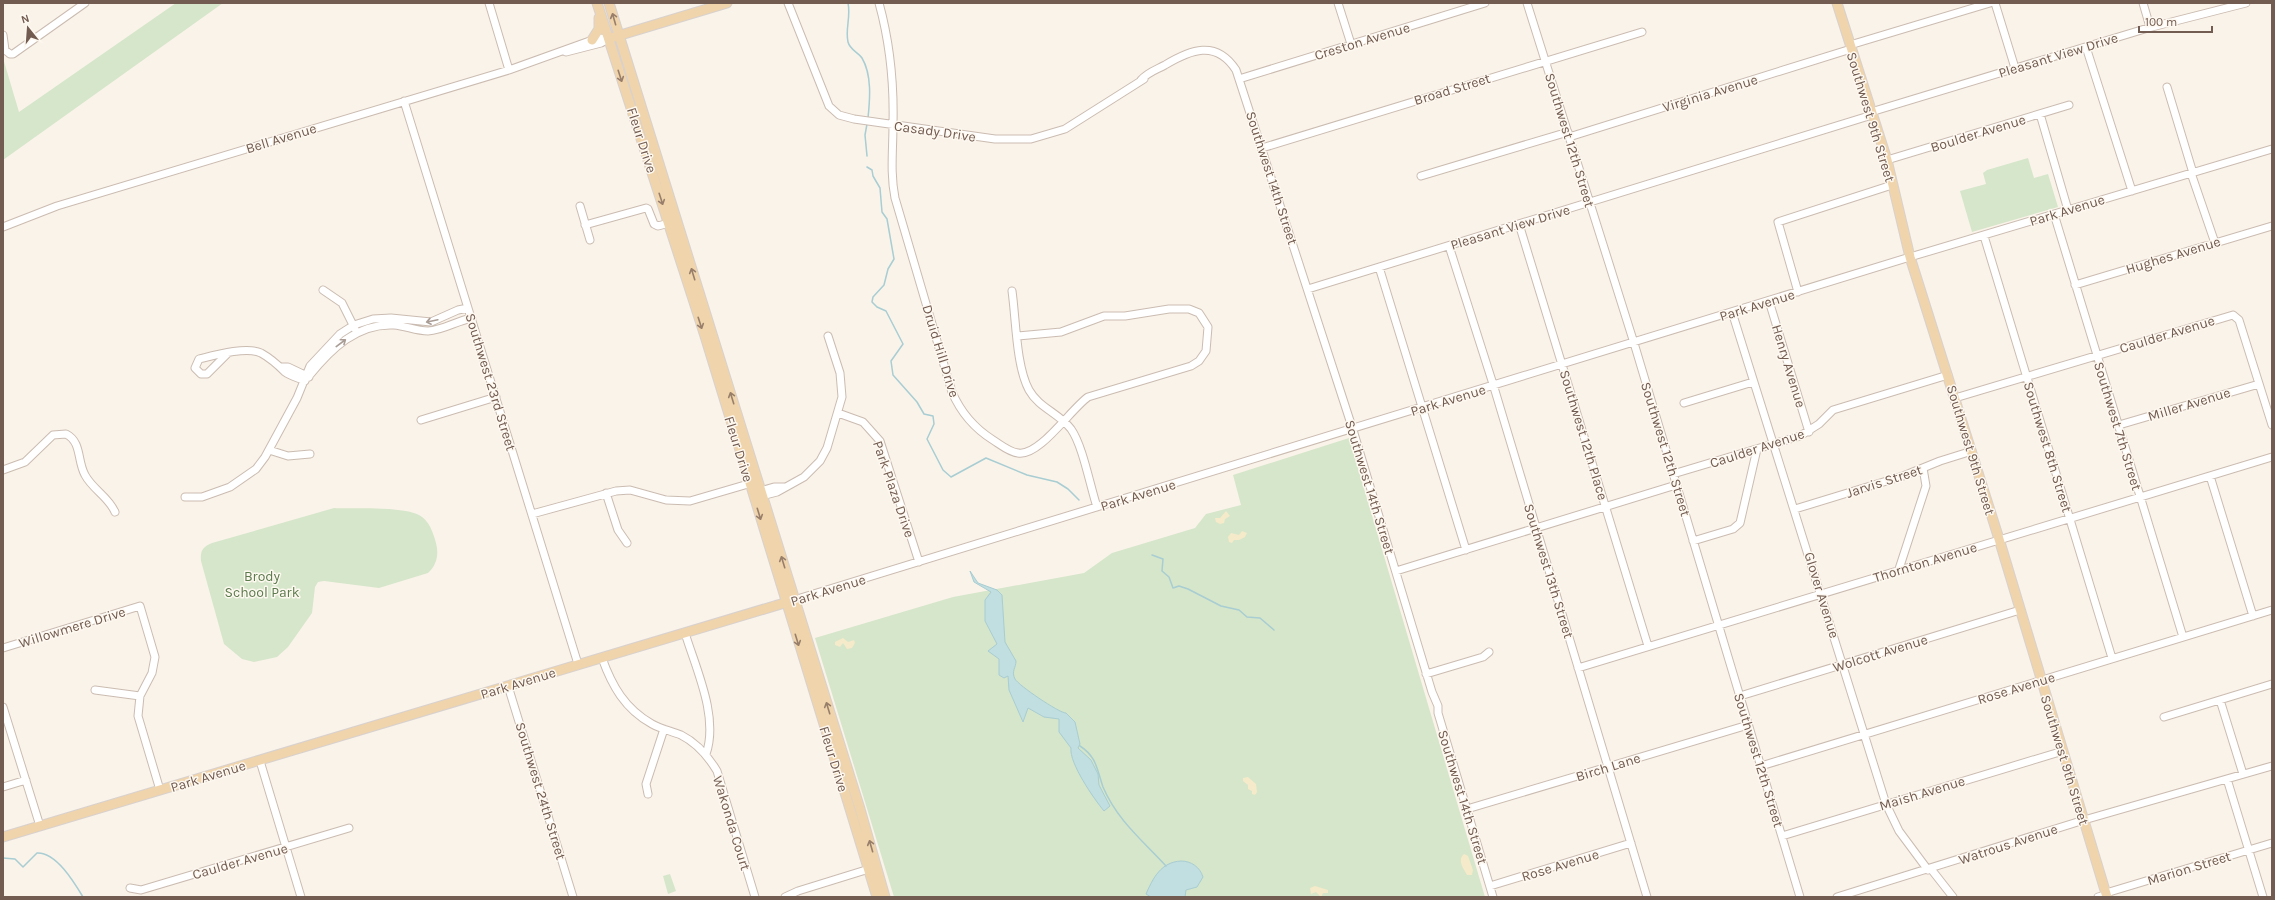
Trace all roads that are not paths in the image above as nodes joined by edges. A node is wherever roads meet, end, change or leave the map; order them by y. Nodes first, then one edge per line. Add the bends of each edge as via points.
1 (85, 3) edge
2 (490, 3) edge
3 (597, 3) edge
4 (609, 3) edge
5 (727, 3) edge
6 (788, 3) edge
7 (880, 3) edge
8 (1338, 3) edge
9 (1485, 3) edge
10 (1527, 3) edge
11 (1837, 3) edge
12 (1990, 3) edge
13 (1995, 3) edge
14 (2143, 3) edge
15 (2246, 3) edge
16 (2150, 27) junction
17 (1642, 32) dead end
18 (3, 35) edge
19 (618, 36) junction
20 (608, 38) junction
21 (592, 40) junction
22 (1351, 44) junction
23 (1850, 47) junction
24 (2086, 47) junction
25 (560, 52) junction
26 (1545, 60) junction
27 (2015, 68) junction
28 (510, 70) junction
29 (1239, 79) junction
30 (2167, 87) dead end
31 (404, 101) junction
32 (2069, 105) dead end
33 (1871, 113) junction
34 (2040, 114) junction
35 (893, 125) junction
36 (1568, 134) junction
37 (1262, 148) junction
38 (2272, 149) edge
39 (1887, 160) junction
40 (2192, 173) junction
41 (1421, 176) dead end
42 (1892, 185) junction
43 (2132, 191) junction
44 (1590, 202) junction
45 (580, 206) dead end
46 (2068, 210) junction
47 (2054, 214) junction
48 (673, 222) junction
49 (1519, 224) junction
50 (585, 225) junction
51 (3, 226) edge
52 (2272, 226) edge
53 (1984, 236) junction
54 (590, 240) dead end
55 (2215, 243) junction
56 (1449, 246) junction
57 (1910, 257) junction
58 (1379, 267) junction
59 (2075, 285) junction
60 (1308, 289) junction
61 (323, 290) dead end
62 (1012, 291) dead end
63 (1798, 292) junction
64 (1769, 301) junction
65 (468, 308) junction
66 (1732, 312) junction
67 (472, 318) junction
68 (413, 321) junction
69 (354, 325) junction
70 (412, 329) junction
71 (357, 332) junction
72 (828, 336) dead end
73 (1018, 336) junction
74 (1634, 343) junction
75 (227, 354) dead end
76 (2097, 355) junction
77 (1563, 365) junction
78 (1948, 375) junction
79 (2027, 376) junction
80 (307, 378) junction
81 (1754, 382) junction
82 (2259, 384) junction
83 (1493, 386) junction
84 (496, 397) junction
85 (1955, 398) junction
86 (1684, 403) dead end
87 (1423, 408) junction
88 (838, 413) junction
89 (421, 420) dead end
90 (1063, 421) junction
91 (2119, 425) junction
92 (2272, 425) edge
93 (1353, 430) junction
94 (1809, 432) junction
95 (1773, 444) junction
96 (1757, 449) junction
97 (270, 450) junction
98 (1972, 451) junction
99 (310, 454) dead end
100 (2272, 457) edge
101 (1923, 468) junction
102 (3, 470) edge
103 (1673, 474) junction
104 (2210, 476) junction
105 (754, 483) junction
106 (1676, 485) junction
107 (606, 493) junction
108 (757, 495) junction
109 (185, 497) dead end
110 (2140, 497) junction
111 (1097, 507) junction
112 (1606, 507) junction
113 (1795, 509) junction
114 (115, 512) dead end
115 (532, 514) junction
116 (2069, 518) junction
117 (1536, 528) junction
118 (1998, 539) junction
119 (1693, 541) junction
120 (628, 543) dead end
121 (1466, 550) junction
122 (919, 562) junction
123 (1899, 569) junction
124 (1396, 571) junction
125 (1822, 594) junction
126 (790, 601) junction
127 (2020, 610) junction
128 (2272, 610) edge
129 (2254, 616) junction
130 (1719, 625) junction
131 (685, 633) junction
132 (2183, 637) junction
133 (1648, 646) junction
134 (3, 648) edge
135 (1489, 652) dead end
136 (602, 658) junction
137 (2112, 658) junction
138 (578, 664) junction
139 (1844, 664) junction
140 (1578, 668) junction
141 (1426, 674) junction
142 (2041, 680) junction
143 (2272, 684) edge
144 (508, 686) junction
145 (95, 690) dead end
146 (140, 696) junction
147 (1740, 696) junction
148 (2220, 700) junction
149 (3, 707) edge
150 (2164, 717) dead end
151 (1748, 725) junction
152 (664, 729) junction
153 (1865, 734) junction
154 (2062, 751) junction
155 (706, 754) junction
156 (260, 760) junction
157 (1761, 766) junction
158 (2272, 766) edge
159 (1608, 767) junction
160 (2242, 774) junction
161 (2227, 779) junction
162 (26, 780) junction
163 (3, 787) edge
164 (160, 790) junction
165 (648, 794) dead end
166 (1886, 804) junction
167 (1467, 809) junction
168 (2084, 820) junction
169 (40, 826) junction
170 (349, 828) dead end
171 (1782, 836) junction
172 (3, 837) edge
173 (1631, 843) junction
174 (2272, 843) edge
175 (286, 848) junction
176 (2248, 850) junction
177 (869, 869) junction
178 (1930, 869) junction
179 (879, 876) junction
180 (1490, 886) junction
181 (130, 888) dead end
182 (2104, 895) edge
183 (301, 897) edge
184 (573, 897) edge
185 (755, 897) edge
186 (785, 897) edge
187 (877, 897) edge
188 (885, 897) edge
189 (1493, 897) edge
190 (1647, 897) edge
191 (1800, 897) edge
192 (1837, 897) edge
193 (1954, 897) edge
194 (2263, 897) edge

1 - 18 street via 13,54 7,53
2 - 28 street
3 - 20 main road, Fleur Drive
3 - 21 main road via 600,26
19 -> 4 main road, Fleur Drive
5 - 19 main road, Bell Avenue
6 - 35 street, Casady Drive via 829,106 840,115 866,122
7 - 35 street, Druid Hill Drive via 891,57
8 - 22 street
9 - 22 street, Creston Avenue
10 - 26 street, Southwest 12th Street
11 - 23 main road, Southwest 9th Street
12 - 23 street, Virginia Avenue
13 - 27 street
14 - 16 street
15 - 16 street, Pleasant View Drive
16 - 24 street, Pleasant View Drive
17 - 26 street, Broad Street
19 - 20 main road, Bell Avenue
19 - 48 main road, Fleur Drive
20 - 21 street, Bell Avenue
20 - 25 street, Bell Avenue via 601,43 577,50
20 -> 48 main road, Fleur Drive
21 - 25 street, Bell Avenue
22 - 29 street, Creston Avenue
23 - 33 main road, Southwest 9th Street
23 - 36 street, Virginia Avenue
24 - 27 street, Pleasant View Drive
24 - 43 street
25 - 28 street, Bell Avenue
26 - 36 street, Southwest 12th Street
26 - 37 street, Broad Street
27 - 33 street, Pleasant View Drive
28 - 31 street, Bell Avenue
29 - 35 street, Casady Drive via 1231,63 1218,54 1208,51 1187,52 1065,129 1031,139 995,139
29 - 37 street, Southwest 14th Street
30 - 40 street
31 - 51 street, Bell Avenue via 57,206
31 - 65 street, Southwest 23rd Street
32 - 34 street, Boulder Avenue
33 - 39 main road, Southwest 9th Street
33 - 44 street, Pleasant View Drive
34 - 39 street, Boulder Avenue
34 - 46 street
35 - 90 street, Druid Hill Drive via 892,172 895,198 956,401 980,432 1020,454 1035,449
36 - 41 street, Virginia Avenue
36 - 44 street, Southwest 12th Street
37 - 60 street, Southwest 14th Street
38 - 40 street, Park Avenue
39 - 42 main road, Southwest 9th Street
40 - 43 street, Park Avenue
40 - 55 street
42 - 57 main road, Southwest 9th Street
42 - 63 street via 1779,221 1777,224
43 - 46 street, Park Avenue
44 - 49 street, Pleasant View Drive
44 - 74 street, Southwest 12th Street
45 - 50 street
46 - 47 street, Park Avenue
47 - 53 street, Park Avenue
47 - 59 street, Southwest 7th Street
48 - 50 street via 658,226 654,224 646,208
48 - 105 main road, Fleur Drive
49 - 56 street, Pleasant View Drive
49 - 77 street, Southwest 12th Place
50 - 54 street
52 - 55 street, Hughes Avenue
53 - 57 street, Park Avenue
53 - 79 street, Southwest 8th Street
55 - 59 street, Hughes Avenue
56 - 58 street, Pleasant View Drive
56 - 83 street, Southwest 13th Street
57 - 63 street, Park Avenue
57 - 78 main road, Southwest 9th Street
58 - 60 street, Pleasant View Drive
58 - 87 street
59 - 76 street, Southwest 7th Street
60 - 93 street, Southwest 14th Street
61 - 69 street via 342,303
62 - 73 street
63 - 64 street, Park Avenue
64 - 66 street, Park Avenue
64 - 94 street, Henry Avenue
65 - 67 street, Southwest 23rd Street
65 -> 68 street via 431,322
66 - 74 street, Park Avenue
66 - 81 street, Glover Avenue
67 - 70 street via 438,330
67 - 84 street, Southwest 23rd Street
68 - 69 street via 382,318
68 - 70 street
69 - 71 street
69 - 80 street via 327,346 310,366
70 - 71 street via 388,325
80 -> 71 street via 330,352
72 - 88 street via 842,385
73 - 90 street via 1022,371 1029,390 1041,405
73 - 90 street, Druid Hill Drive via 1061,332 1104,316 1125,316 1169,309 1189,309 1199,313 1206,322 1206,351 1199,361 1191,366 1088,397
74 - 77 street, Park Avenue
74 - 103 street, Southwest 12th Street
75 - 80 street via 253,350 282,367 285,372
76 - 79 street, Caulder Avenue
76 - 82 street, Caulder Avenue via 2231,315 2239,320
76 - 91 street, Southwest 7th Street
77 - 83 street, Park Avenue
77 - 112 street, Southwest 12th Place
78 - 85 main road, Southwest 9th Street
78 - 94 street, Caulder Avenue via 1833,410
79 - 85 street, Caulder Avenue
79 - 116 street, Southwest 8th Street
80 - 97 street
81 - 86 street
81 - 95 street, Glover Avenue
82 - 91 street, Miller Avenue
82 - 92 street
83 - 87 street, Park Avenue
83 - 117 street, Southwest 13th Street
84 - 89 street
84 - 115 street, Southwest 23rd Street
85 - 98 main road, Southwest 9th Street
87 - 93 street, Park Avenue
87 - 121 street
88 - 108 street via 820,461 804,477 784,487
88 - 122 street, Park Plaza Drive via 864,422 880,441
90 - 111 street via 1075,437
91 - 110 street, Southwest 7th Street
93 - 111 street, Park Avenue
93 - 124 street, Southwest 14th Street
94 - 95 street, Caulder Avenue
95 - 96 street, Caulder Avenue
95 - 113 street, Glover Avenue
96 - 103 street, Caulder Avenue
96 - 119 street via 1740,523 1733,529
97 - 99 street via 288,456
97 - 109 street via 256,470 237,484 202,497
98 - 101 street, Jarvis Street
98 - 118 main road, Southwest 9th Street
100 - 104 street, Thornton Avenue
101 - 113 street, Jarvis Street
101 - 123 street via 1926,486
102 - 114 street via 26,462 53,435 66,434 77,444 85,475 109,501
103 - 106 street, Southwest 12th Street
104 - 110 street, Thornton Avenue
104 - 129 street
105 - 107 street via 690,501 666,500 630,490
105 - 108 main road, Fleur Drive
106 - 112 street
106 - 119 street, Southwest 12th Street
107 - 115 street
107 - 120 street via 618,530
108 - 126 main road, Fleur Drive
110 - 116 street, Thornton Avenue
110 - 132 street, Southwest 7th Street
111 - 122 street, Park Avenue
112 - 117 street
112 - 133 street, Southwest 12th Place
113 - 125 street, Glover Avenue
115 - 138 street, Southwest 23rd Street
116 - 118 street, Thornton Avenue
116 - 137 street, Southwest 8th Street
117 - 121 street
117 - 140 street, Southwest 13th Street
118 - 123 street, Thornton Avenue
118 - 127 main road, Southwest 9th Street
119 - 130 street, Southwest 12th Street
121 - 124 street
122 - 126 street, Park Avenue
123 - 125 street, Thornton Avenue
124 - 141 street, Southwest 14th Street
125 - 130 street, Thornton Avenue
125 - 139 street, Glover Avenue
126 - 131 main road, Park Avenue
126 -> 177 main road, Fleur Drive
179 -> 126 main road, Fleur Drive
127 - 139 street, Wolcott Avenue
127 - 142 main road, Southwest 9th Street
128 - 129 street, Rose Avenue
129 - 132 street, Rose Avenue
130 - 133 street, Thornton Avenue
130 - 147 street, Southwest 12th Street
131 - 136 main road, Park Avenue
131 - 155 street via 710,720 710,739
132 - 137 street, Rose Avenue
133 - 140 street, Thornton Avenue
134 - 146 street, Willowmere Drive via 140,606 155,657 152,673
135 - 141 street via 1483,657
136 - 138 main road, Park Avenue
136 - 152 street, Wakonda Court via 612,683 623,700 645,720
137 - 142 street, Rose Avenue
138 - 144 main road, Park Avenue
139 - 147 street, Wolcott Avenue
139 - 153 street, Glover Avenue
140 - 159 street, Southwest 13th Street
141 - 167 street, Southwest 14th Street via 1438,706
142 - 153 street, Rose Avenue
142 - 154 main road, Southwest 9th Street
143 - 148 street
144 - 156 main road, Park Avenue
144 - 184 street, Southwest 24th Street
145 - 146 street
146 - 164 street via 138,716
147 - 151 street, Southwest 12th Street
148 - 150 street
148 - 160 street
149 - 162 street
151 - 157 street, Southwest 12th Street
151 - 159 street, Birch Lane
152 - 155 street, Wakonda Court via 687,739
152 - 165 street via 646,784
153 - 157 street, Rose Avenue
153 - 166 street, Glover Avenue
154 - 166 street, Maish Avenue
154 - 168 main road, Southwest 9th Street
155 - 185 street, Wakonda Court via 717,771
156 - 164 main road, Park Avenue
156 - 175 street
157 - 171 street, Southwest 12th Street
158 - 160 street, Watrous Avenue
159 - 167 street, Birch Lane
159 - 173 street, Southwest 13th Street
160 - 161 street, Watrous Avenue
161 - 168 street, Watrous Avenue
161 - 176 street
162 - 163 street
162 - 169 street
164 - 169 main road, Park Avenue
166 - 171 street, Maish Avenue
166 - 178 street, Glover Avenue via 1899,831
167 - 180 street, Southwest 14th Street
168 - 178 street, Watrous Avenue
168 - 182 main road, Southwest 9th Street
169 - 172 main road, Park Avenue
170 - 175 street, Caulder Avenue
171 - 191 street, Southwest 12th Street
173 - 180 street, Rose Avenue
173 - 190 street, Southwest 13th Street
174 - 176 street, Marion Street
175 - 181 street, Caulder Avenue via 141,890
175 - 183 street
176 - 182 street, Marion Street
176 - 194 street
177 - 179 street
177 - 186 street
177 - 187 main road, Fleur Drive
178 - 192 street, Watrous Avenue
178 - 193 street, Glover Avenue
179 - 188 main road, Fleur Drive
180 - 189 street, Southwest 14th Street

